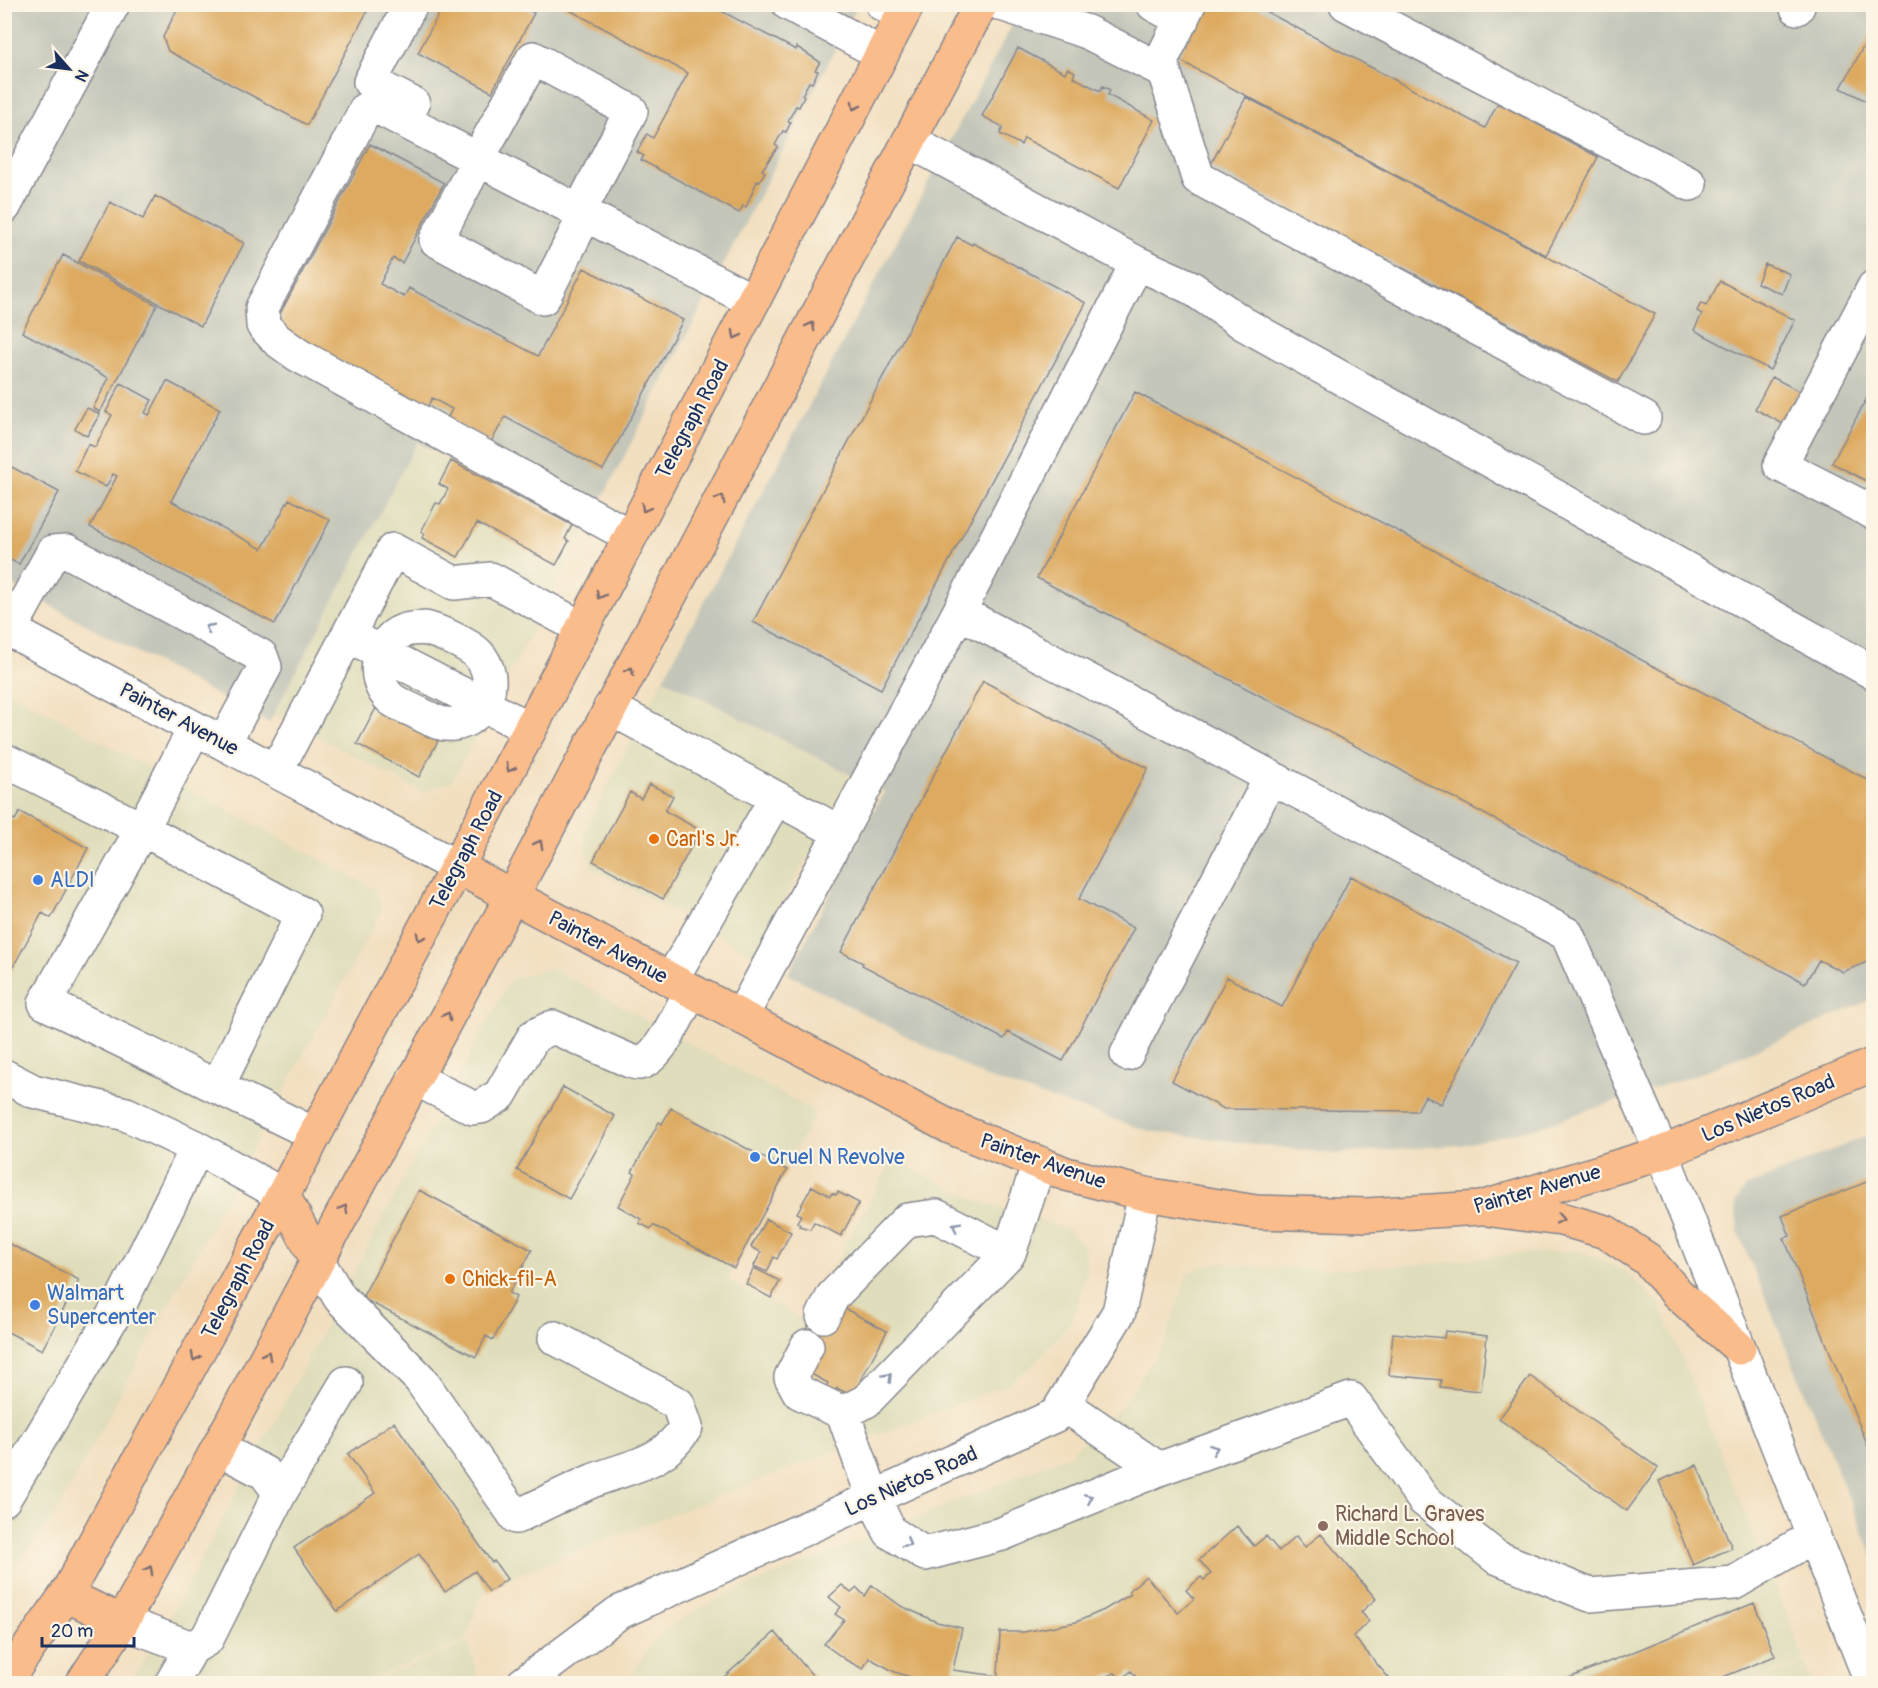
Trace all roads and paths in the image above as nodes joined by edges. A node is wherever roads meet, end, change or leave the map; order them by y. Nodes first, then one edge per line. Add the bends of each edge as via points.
1 (113, 4) edge
2 (411, 4) edge
3 (789, 4) edge
4 (981, 4) edge
5 (1001, 4) edge
6 (1153, 4) edge
7 (1346, 4) edge
8 (897, 8) edge
9 (1186, 12) edge
10 (882, 54) junction
11 (1158, 68) junction
12 (909, 141) junction
13 (482, 151) junction
14 (1690, 184) dead end
15 (587, 205) junction
16 (4, 207) edge
17 (1137, 263) junction
18 (1874, 287) edge
19 (758, 292) junction
20 (1644, 418) dead end
21 (1874, 513) edge
22 (630, 536) junction
23 (959, 612) junction
24 (582, 628) junction
25 (7, 629) edge
26 (348, 636) junction
27 (380, 652) junction
28 (1874, 673) edge
29 (485, 705) junction
30 (610, 708) junction
31 (195, 728) junction
32 (530, 729) junction
33 (224, 743) junction
34 (4, 760) edge
35 (276, 771) junction
36 (1271, 777) junction
37 (776, 798) junction
38 (142, 829) junction
39 (841, 833) junction
40 (457, 867) junction
41 (512, 896) junction
42 (681, 985) junction
43 (741, 1017) junction
44 (1127, 1054) dead end
45 (1874, 1064) edge
46 (4, 1076) edge
47 (414, 1078) junction
48 (217, 1087) junction
49 (314, 1134) junction
50 (197, 1148) junction
51 (1662, 1153) junction
52 (1039, 1163) junction
53 (1145, 1194) junction
54 (283, 1195) junction
55 (1481, 1208) junction
56 (1009, 1253) junction
57 (317, 1260) junction
58 (823, 1316) dead end
59 (555, 1338) dead end
60 (807, 1346) dead end
61 (1739, 1348) junction
62 (346, 1383) dead end
63 (1063, 1404) junction
64 (843, 1413) junction
65 (218, 1448) junction
66 (1159, 1469) junction
67 (280, 1493) junction
68 (873, 1497) junction
69 (4, 1499) edge
70 (1814, 1536) junction
71 (66, 1595) junction
72 (122, 1622) junction
73 (192, 1648) junction
74 (1864, 1675) edge
75 (4, 1683) edge
76 (82, 1683) edge
77 (171, 1683) edge
78 (523, 1683) edge

1 - 16 street
2 - 13 street via 370,82
3 - 10 street
4 - 12 main road
5 - 11 street via 1087,32
6 - 9 street
7 - 14 street
8 - 10 main road, Telegraph Road
9 - 11 street
10 -> 19 main road, Telegraph Road
11 - 20 street via 1164,70 1198,178
12 - 17 street
30 -> 12 main road
13 - 15 street
13 - 15 street via 533,58 631,111
13 - 15 street via 436,240 543,298
13 - 22 street via 375,106 366,109 262,308 263,325 298,355
15 - 19 street
17 - 23 street
17 - 28 street via 1190,287 1244,324
18 - 21 street via 1780,465
19 -> 22 main road, Telegraph Road
22 -> 24 main road, Telegraph Road
23 - 36 street
23 - 39 street
24 - 26 street via 491,579 454,583 393,550
24 - 32 main road, Telegraph Road
25 - 31 street, Painter Avenue
33 -> 25 street via 265,667 261,656 67,551 53,552
26 - 27 street
26 - 35 street
27 - 29 street via 377,670 392,699 441,724 464,722
27 - 29 street via 400,631 425,628 438,632 477,653 487,667 490,680
29 - 32 street
30 - 37 street
41 -> 30 main road
31 - 33 street, Painter Avenue
31 - 38 street
32 -> 40 main road, Telegraph Road
33 - 35 street, Painter Avenue
34 - 38 street
35 - 40 street, Painter Avenue
36 - 44 street
36 - 51 street via 1567,934
37 - 39 street
37 - 42 street
38 - 48 street via 303,914
38 - 48 street via 45,1003
39 - 43 street
40 - 41 main road, Painter Avenue
40 -> 49 main road, Telegraph Road
41 - 42 main road, Painter Avenue
47 -> 41 main road
42 - 43 main road, Painter Avenue
42 - 47 street via 660,1048 650,1059 639,1063 553,1027 534,1036 500,1095 481,1107 473,1108
43 - 52 main road, Painter Avenue via 951,1127
45 - 51 main road, Los Nietos Road
46 - 50 street via 33,1092 126,1114
57 -> 47 main road
48 - 49 street
49 - 54 main road, Telegraph Road
50 - 54 street
50 - 69 street via 120,1304
51 - 55 main road, Painter Avenue
51 - 61 street
52 - 53 main road, Painter Avenue
52 - 56 street
53 - 55 main road, Painter Avenue via 1256,1212 1366,1215
53 - 63 street, Los Nietos Road via 1119,1311
54 - 57 main road
54 -> 71 main road, Telegraph Road
55 -> 61 main road via 1561,1219 1606,1232 1647,1259 1678,1294
56 -> 58 street via 936,1216 907,1220 833,1296
64 -> 56 street via 866,1401
57 - 59 street via 340,1298 420,1379 516,1517 594,1480 649,1462 678,1440 686,1426 678,1404
65 -> 57 main road
60 - 64 street via 791,1377 799,1392
61 - 70 street
62 - 67 street
63 - 66 street
63 - 68 street, Los Nietos Road via 1056,1415
64 - 68 street
65 - 67 street via 265,1473
72 -> 65 main road
68 -> 66 street via 890,1532 925,1554 1002,1534
66 -> 70 street via 1351,1399 1424,1500 1496,1557 1590,1594 1734,1583
67 - 73 street via 207,1639
68 - 78 street, Los Nietos Road via 618,1613
70 - 74 street
71 - 72 main road
71 - 75 main road, Telegraph Road
72 - 73 street
72 - 76 main road
73 - 77 street

